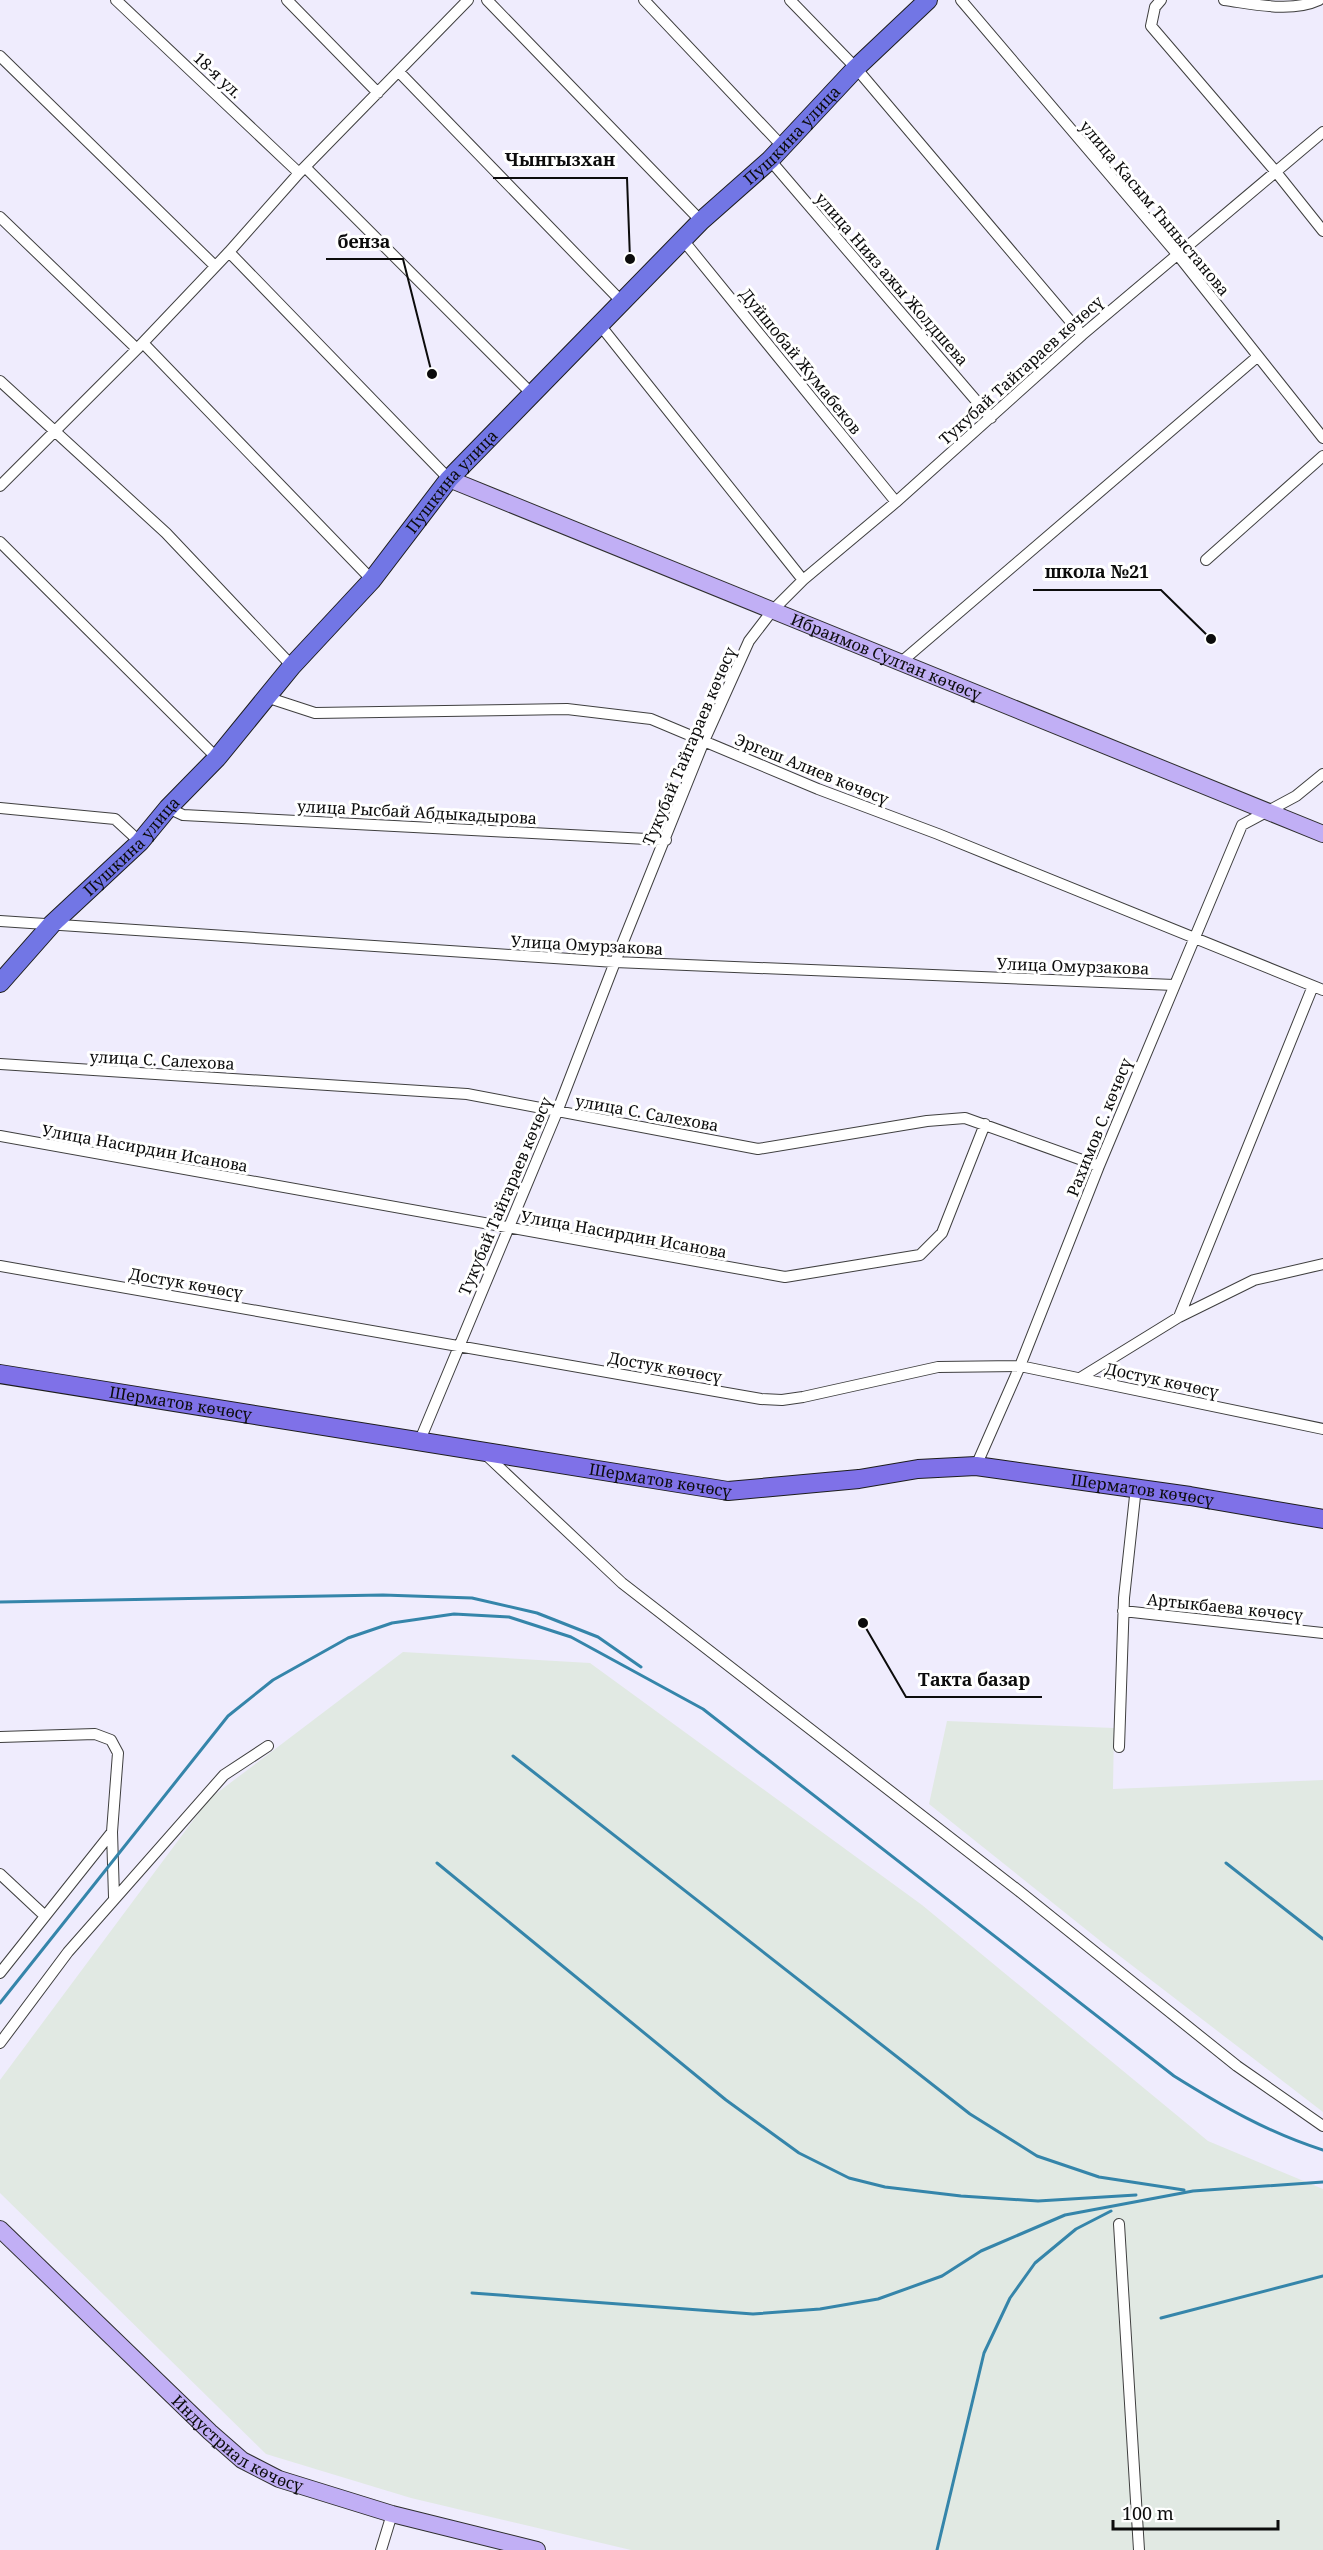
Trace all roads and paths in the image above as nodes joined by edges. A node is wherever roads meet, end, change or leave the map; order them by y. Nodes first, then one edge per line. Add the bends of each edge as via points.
1 (116, 0) edge
2 (287, 0) edge
3 (487, 0) edge
4 (644, 0) edge
5 (790, 0) edge
6 (928, 0) edge
7 (961, 0) edge
8 (1161, 0) edge
9 (1224, 0) edge
10 (1319, 0) edge
11 (463, 1) edge
12 (0, 56) edge
13 (856, 68) junction
14 (399, 72) junction
15 (378, 93) junction
16 (1323, 132) edge
17 (776, 153) junction
18 (302, 170) junction
19 (1276, 172) junction
20 (0, 217) edge
21 (701, 221) junction
22 (1323, 231) edge
23 (683, 240) junction
24 (229, 252) junction
25 (1176, 254) junction
26 (216, 266) junction
27 (623, 303) junction
28 (600, 325) junction
29 (1082, 335) junction
30 (140, 346) junction
31 (1257, 357) junction
32 (0, 381) edge
33 (532, 394) junction
34 (990, 418) junction
35 (54, 432) junction
36 (1323, 438) edge
37 (1323, 456) edge
38 (449, 479) junction
39 (0, 486) edge
40 (896, 502) junction
41 (0, 542) edge
42 (1206, 560) dead end
43 (372, 580) junction
44 (803, 580) junction
45 (772, 611) junction
46 (900, 663) junction
47 (292, 666) junction
48 (266, 697) junction
49 (704, 741) junction
50 (218, 758) junction
51 (1323, 774) edge
52 (0, 808) edge
53 (168, 808) junction
54 (1266, 813) junction
55 (1323, 834) edge
56 (666, 840) junction
57 (140, 842) junction
58 (0, 921) edge
59 (52, 924) junction
60 (1195, 938) junction
61 (615, 962) junction
62 (0, 983) edge
63 (1174, 985) junction
64 (1318, 988) edge
65 (0, 1064) edge
66 (557, 1112) junction
67 (985, 1124) junction
68 (0, 1136) edge
69 (1099, 1166) junction
70 (507, 1229) junction
71 (1323, 1264) edge
72 (0, 1266) edge
73 (1179, 1317) junction
74 (458, 1346) junction
75 (1020, 1366) junction
76 (0, 1374) edge
77 (1080, 1378) junction
78 (1323, 1429) edge
79 (420, 1440) junction
80 (481, 1451) junction
81 (976, 1466) junction
82 (1136, 1488) junction
83 (1323, 1519) edge
84 (1124, 1611) junction
85 (1323, 1633) edge
86 (0, 1737) edge
87 (268, 1746) dead end
88 (1119, 1747) dead end
89 (112, 1832) junction
90 (0, 1874) edge
91 (114, 1897) junction
92 (45, 1916) junction
93 (0, 1973) edge
94 (0, 2043) edge
95 (1323, 2126) edge
96 (1119, 2224) dead end
97 (0, 2229) edge
98 (392, 2514) junction
99 (381, 2550) edge
100 (537, 2550) edge
101 (1139, 2550) edge

1 - 18 street, 18-я ул.
2 - 15 street
3 - 21 street
4 - 17 street, улица Нияз ажы Жолдшева
5 - 13 street
6 - 13 highway, Пушкина улица
7 - 25 street, улица Касым Тыныстанова
8 - 19 street via 1155,7 1151,26
9 - 10 street via 1277,6 1307,5
11 - 14 street
12 - 26 street
13 - 17 highway, Пушкина улица
13 - 29 street
14 - 15 street
14 - 27 street
15 - 18 street
16 - 19 street, Тукубай Тайгараев көчөсү
17 - 21 highway, Пушкина улица
17 - 34 street, улица Нияз ажы Жолдшева
18 - 24 street
18 - 33 street, 18-я ул.
19 - 22 street
19 - 25 street, Тукубай Тайгараев көчөсү
20 - 30 street
21 - 23 highway, Пушкина улица
23 - 27 highway, Пушкина улица
23 - 40 street, Дуйшобай Жумабеков
24 - 26 street
24 - 38 street
25 - 29 street, Тукубай Тайгараев көчөсү
25 - 31 street, улица Касым Тыныстанова
26 - 30 street
27 - 28 highway, Пушкина улица
28 - 33 highway, Пушкина улица
28 - 44 street
29 - 34 street, Тукубай Тайгараев көчөсү
30 - 35 street
30 - 43 street
31 - 36 street, улица Касым Тыныстанова
31 - 46 street
32 - 35 street
33 - 38 highway, Пушкина улица
34 - 40 street, Тукубай Тайгараев көчөсү
35 - 39 street
35 - 47 street via 166,533
37 - 42 street
38 - 43 highway, Пушкина улица
38 - 45 main road, Ибраимов Султан көчөсү
40 - 44 street, Тукубай Тайгараев көчөсү
41 - 50 street
43 - 47 highway, Пушкина улица
44 - 45 street, Тукубай Тайгараев көчөсү
45 - 46 main road, Ибраимов Султан көчөсү
45 - 49 street, Тукубай Тайгараев көчөсү via 748,641
46 - 54 main road, Ибраимов Султан көчөсү
47 - 48 highway, Пушкина улица
48 - 49 street, Эргеш Алиев көчөсү via 315,713 567,710 651,719
48 - 50 highway, Пушкина улица
49 - 56 street, Тукубай Тайгараев көчөсү
49 - 60 street, Эргеш Алиев көчөсү
50 - 53 highway, Пушкина улица
51 - 54 street, Рахимов С. көчөсү
52 - 57 street via 115,819
53 - 56 street, улица Рысбай Абдыкадырова via 183,815
53 - 57 highway, Пушкина улица
54 - 55 main road, Ибраимов Султан көчөсү
54 - 60 street, Рахимов С. көчөсү via 1242,825
56 - 61 street, Тукубай Тайгараев көчөсү
57 - 59 highway, Пушкина улица
58 - 59 street, Улица Омурзакова
59 - 61 street, Улица Омурзакова
59 - 62 highway, Пушкина улица
60 - 63 street, Рахимов С. көчөсү
60 - 64 street, Эргеш Алиев көчөсү
61 - 63 street, Улица Омурзакова
61 - 66 street, Тукубай Тайгараев көчөсү
63 - 69 street, Рахимов С. көчөсү
64 - 73 street
65 - 66 street, улица С. Салехова via 467,1094
66 - 67 street, улица С. Салехова via 758,1149 927,1121 965,1118
66 - 70 street, Тукубай Тайгараев көчөсү
67 - 69 street, улица С. Салехова
67 - 70 street, Улица Насирдин Исанова via 942,1233 920,1255 785,1277
68 - 70 street, Улица Насирдин Исанова
69 - 75 street, Рахимов С. көчөсү
70 - 74 street, Тукубай Тайгараев көчөсү
71 - 73 street via 1254,1280
72 - 74 street, Достук көчөсү
73 - 77 street
74 - 75 street, Достук көчөсү via 782,1400 938,1367
74 - 79 street, Тукубай Тайгараев көчөсү
75 - 77 street, Достук көчөсү
75 - 81 street, Рахимов С. көчөсү
76 - 79 main road, Шерматов көчөсү
77 - 78 street, Достук көчөсү
79 - 80 main road, Шерматов көчөсү
80 - 81 main road, Шерматов көчөсү via 728,1491
80 - 95 street via 622,1583 1237,2066
81 - 82 main road, Шерматов көчөсү
82 - 83 main road, Шерматов көчөсү
82 - 84 street
84 - 85 street, Артыкбаева көчөсү
84 - 88 street
86 - 89 street via 95,1734 111,1740 118,1753
87 - 91 street via 224,1774
89 - 91 street
89 - 92 street
90 - 92 street
91 - 94 street
92 - 93 street
96 - 101 street
97 - 98 main road, Индустриал көчөсү via 242,2460 279,2480
98 - 99 street
98 - 100 main road, Индустриал көчөсү

